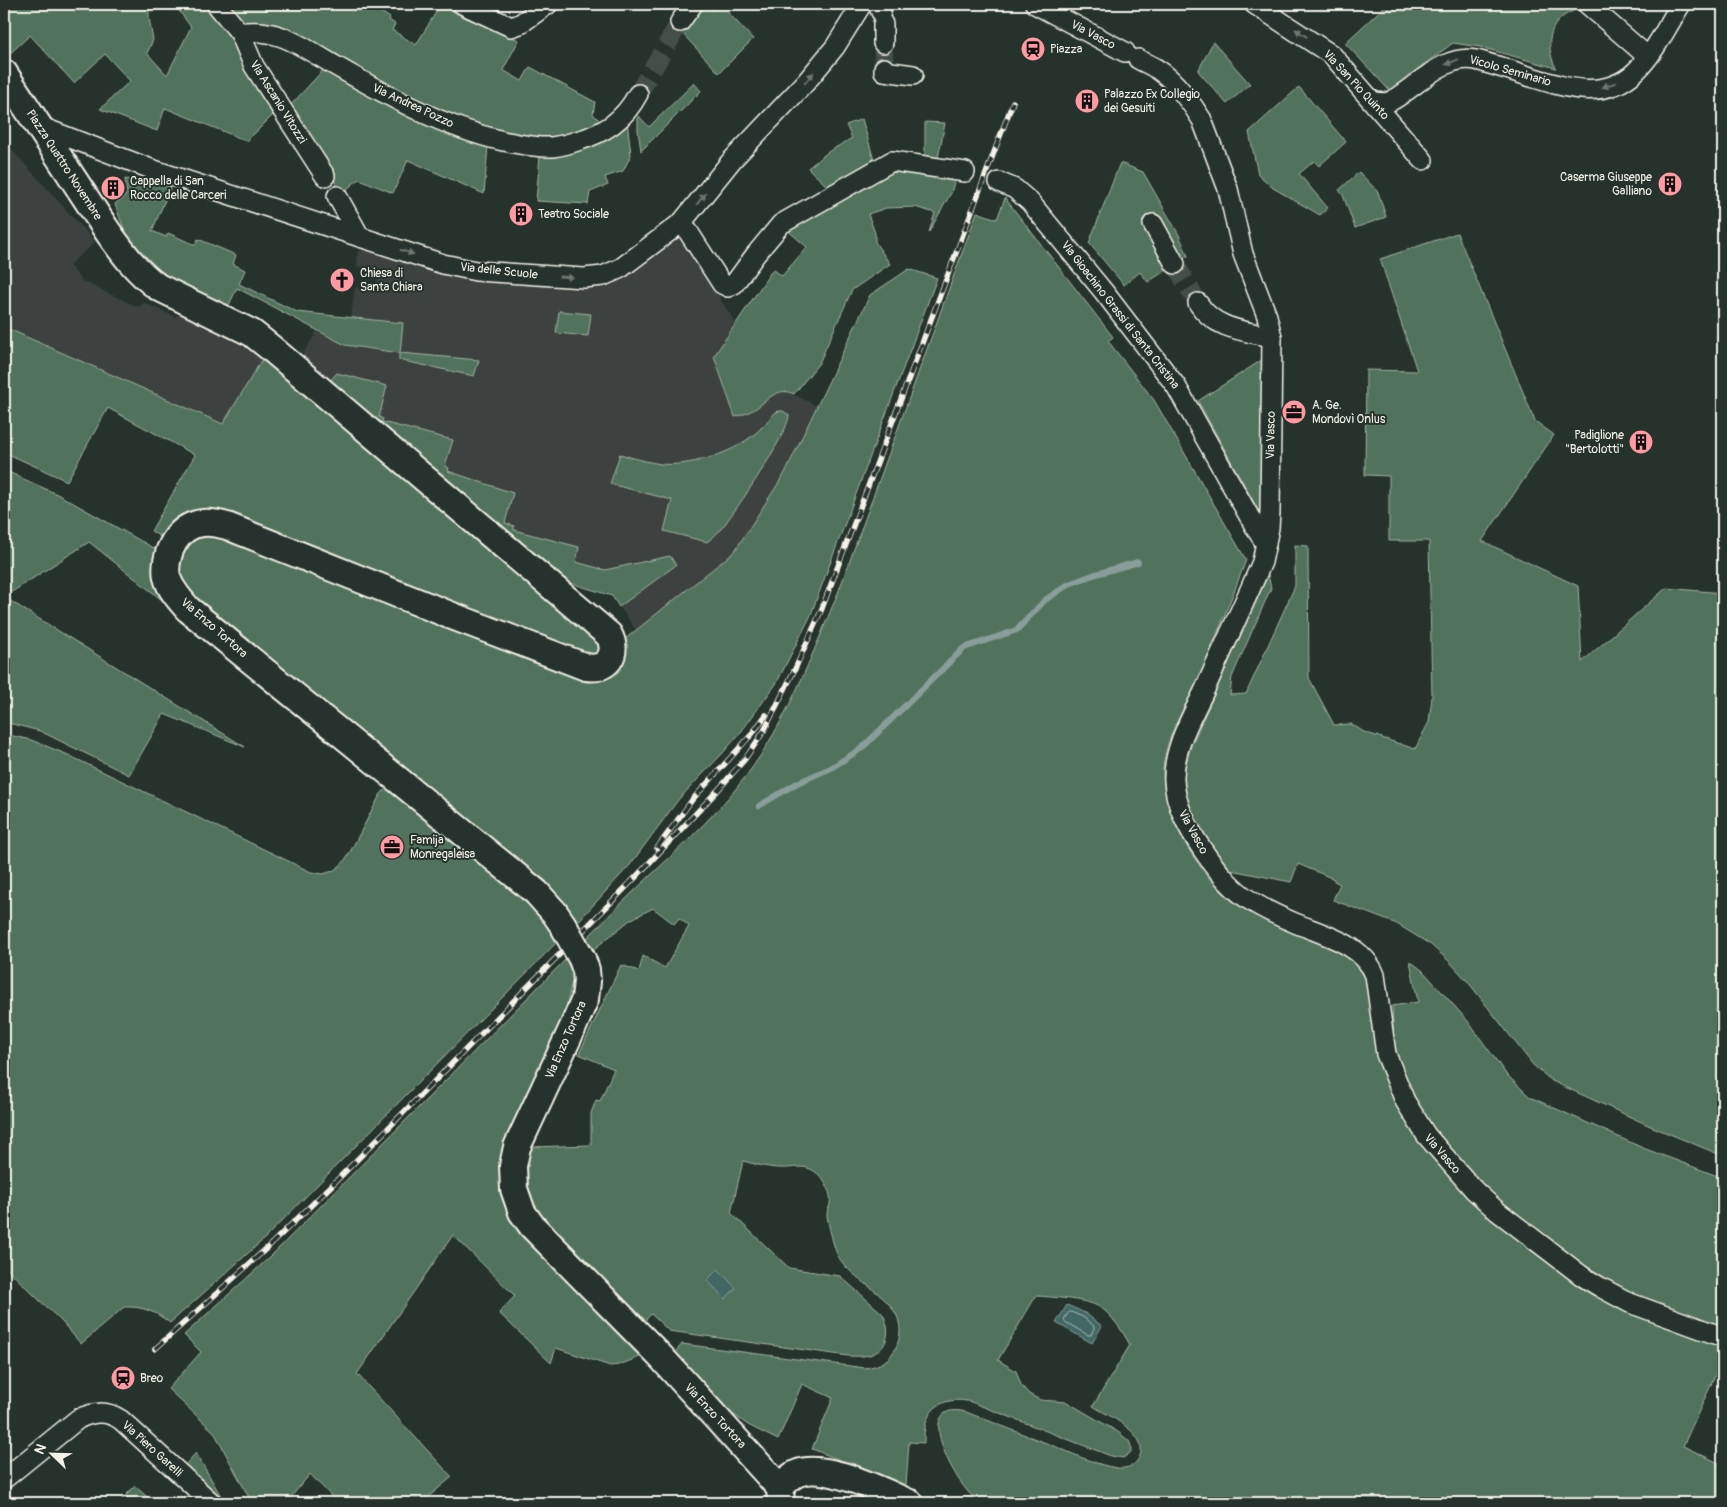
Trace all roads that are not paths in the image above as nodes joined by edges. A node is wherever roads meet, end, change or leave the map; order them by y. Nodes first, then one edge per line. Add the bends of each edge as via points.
1 (216, 4) edge
2 (462, 4) edge
3 (548, 4) edge
4 (693, 4) edge
5 (862, 4) edge
6 (1035, 4) edge
7 (1254, 4) edge
8 (1587, 4) edge
9 (1681, 4) edge
10 (680, 22) tunnel mouth
11 (240, 33) junction
12 (1648, 57) junction
13 (884, 68) dead end
14 (4, 73) edge
15 (913, 75) dead end
16 (638, 94) tunnel mouth
17 (1374, 102) junction
18 (39, 126) junction
19 (1423, 160) dead end
20 (965, 172) dead end
21 (325, 176) dead end
22 (999, 182) dead end
23 (337, 196) dead end
24 (682, 222) junction
25 (1153, 224) dead end
26 (108, 232) joint
27 (360, 237) junction
28 (1175, 264) tunnel mouth
29 (1198, 303) tunnel mouth
30 (1272, 337) junction
31 (1266, 544) junction
32 (1723, 1336) edge
33 (4, 1479) edge
34 (780, 1496) edge
35 (212, 1503) edge
36 (910, 1503) edge

1 - 11 street, Via Ascanio Vitozzi
2 - 3 street via 511,27
4 - 10 street
24 -> 5 street, Via delle Scuole via 732,160 835,47
6 - 30 street, Via Vasco via 1160,71 1197,112 1228,189 1243,254
17 -> 7 street, Via San Pio Quinto via 1332,55
8 - 12 street
9 - 12 street, Vicolo Seminario
11 - 16 street, Via Andrea Pozzo via 259,30 281,36 439,120 492,138 529,146 559,146 598,134 621,118
11 - 21 street, Via Ascanio Vitozzi via 254,66
12 -> 17 street, Vicolo Seminario via 1625,79 1586,90 1565,87 1476,60 1460,59 1431,73 1391,101
13 - 15 street via 884,71
14 - 18 street, Piazza Quattro Novembre
17 - 19 street, Via San Pio Quinto
18 - 26 street, Piazza Quattro Novembre
18 - 27 street, Via delle Scuole via 151,169
20 - 24 street via 892,160 781,224 734,284 728,287 722,284
22 - 31 street, Via Gioachino Grassi di Santa Cristina via 1015,189 1030,202 1176,386
23 - 27 street
27 -> 24 street, Via delle Scuole via 459,268 591,278 621,268
25 - 28 street
26 - 34 street, Via Enzo Tortora, bridge via 144,277 266,344 609,635 613,650 608,660 599,667 586,667 213,522 182,531 167,562 170,583 188,609 541,896 568,932 586,970 584,999 514,1158 513,1181 519,1204 544,1239 660,1356
29 - 30 street via 1207,316 1220,324
30 - 31 street, Via Vasco via 1270,512
31 - 32 street, Via Vasco via 1262,562 1176,758 1175,792 1190,831 1221,875 1244,898 1347,945 1370,964 1375,975 1386,1054 1405,1101 1426,1135 1487,1203 1600,1287 1630,1303
33 - 35 street, Via Piero Garelli via 78,1419 98,1412 114,1416
34 - 36 street via 788,1479 811,1470 848,1478

